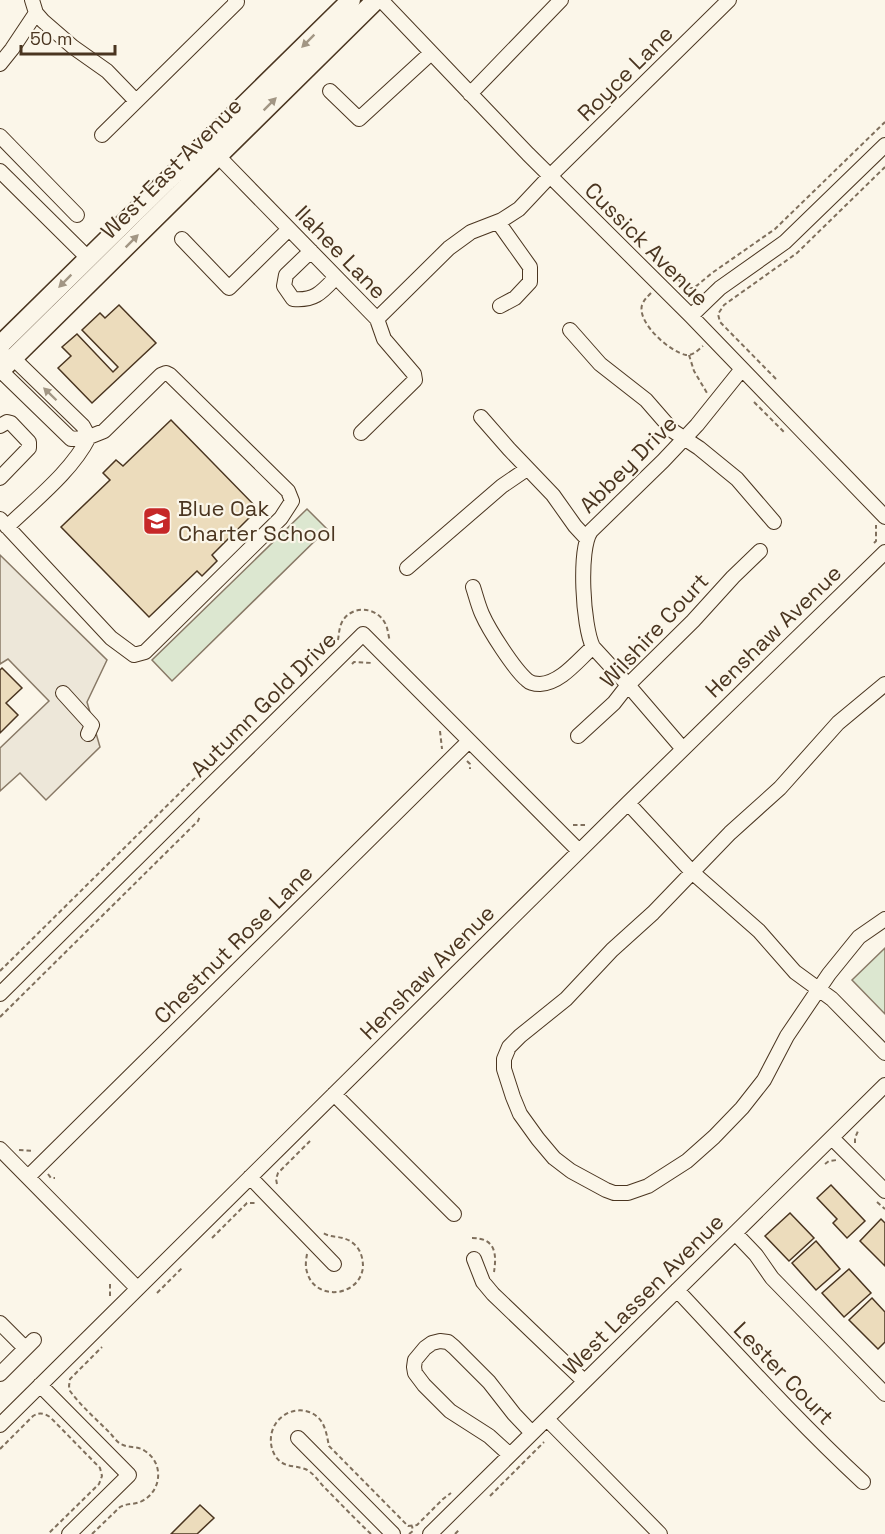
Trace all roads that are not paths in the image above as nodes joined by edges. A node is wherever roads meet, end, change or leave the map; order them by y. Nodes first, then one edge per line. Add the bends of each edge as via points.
1 (351, 0) edge
2 (378, 0) edge
3 (561, 0) edge
4 (729, 0) edge
5 (238, 1) edge
6 (34, 6) edge
7 (432, 53) junction
8 (1, 59) edge
9 (330, 91) dead end
10 (471, 94) junction
11 (136, 101) junction
12 (102, 135) dead end
13 (0, 136) edge
14 (885, 145) edge
15 (218, 156) junction
16 (0, 171) edge
17 (550, 176) junction
18 (77, 215) dead end
19 (498, 222) junction
20 (289, 229) junction
21 (182, 240) dead end
22 (311, 251) junction
23 (88, 258) junction
24 (336, 277) junction
25 (500, 306) dead end
26 (691, 316) junction
27 (377, 319) junction
28 (570, 330) dead end
29 (2, 361) edge
30 (742, 369) junction
31 (481, 417) dead end
32 (0, 426) edge
33 (361, 433) dead end
34 (89, 437) junction
35 (685, 438) junction
36 (527, 469) junction
37 (0, 478) edge
38 (879, 518) edge
39 (774, 522) dead end
40 (4, 523) edge
41 (587, 538) junction
42 (760, 551) dead end
43 (885, 552) edge
44 (407, 568) dead end
45 (473, 587) dead end
46 (593, 647) junction
47 (885, 684) edge
48 (628, 685) junction
49 (63, 693) dead end
50 (88, 734) dead end
51 (578, 736) dead end
52 (469, 741) junction
53 (682, 749) junction
54 (627, 803) junction
55 (579, 851) junction
56 (692, 872) junction
57 (885, 919) edge
58 (818, 989) junction
59 (0, 994) edge
60 (885, 1053) edge
61 (885, 1085) edge
62 (334, 1094) junction
63 (832, 1138) junction
64 (0, 1149) edge
65 (250, 1177) junction
66 (28, 1178) junction
67 (885, 1191) edge
68 (454, 1214) dead end
69 (735, 1233) junction
70 (474, 1259) dead end
71 (334, 1264) dead end
72 (137, 1288) junction
73 (677, 1290) junction
74 (0, 1323) edge
75 (0, 1374) edge
76 (584, 1381) junction
77 (40, 1385) junction
78 (885, 1394) edge
79 (547, 1419) junction
80 (0, 1425) edge
81 (532, 1433) junction
82 (298, 1438) dead end
83 (510, 1455) junction
84 (863, 1482) dead end
85 (69, 1534) edge
86 (393, 1534) edge
87 (430, 1534) edge
88 (660, 1534) edge

1 -> 23 main road, West East Avenue
2 - 7 street, Cussick Avenue
15 -> 2 main road, West East Avenue
3 - 10 street
4 - 17 street, Royce Lane
5 - 11 street
6 - 8 street
6 - 11 street via 43,21 107,71
7 - 9 street via 359,119
7 - 10 street, Cussick Avenue
10 - 17 street, Cussick Avenue
11 - 12 street
13 - 18 street
14 - 26 street via 793,235 710,296
15 - 20 street, Ilahee Lane
29 -> 15 main road, West East Avenue
16 - 23 street
17 - 19 street, Ilahee Lane via 512,215
17 - 26 street, Cussick Avenue
19 - 25 street via 530,267 530,282 515,298
19 - 27 street, Ilahee Lane via 460,239
20 - 21 street via 229,288
20 - 22 street, Ilahee Lane
22 - 24 street, Ilahee Lane
22 - 24 street via 286,275 284,286 293,299 306,300 319,294
23 -> 29 main road, West East Avenue
24 - 27 street, Ilahee Lane
26 - 30 street, Cussick Avenue
27 - 33 street via 384,339 415,380
28 - 35 street via 600,364 646,400
29 - 34 street via 71,439
30 - 35 street, Abbey Drive
30 - 38 street, Cussick Avenue
31 - 36 street
32 - 37 street via 11,423 29,445
34 - 40 street via 68,467
34 - 40 street via 104,431 166,373 288,491 292,501 281,518 145,652 134,655 111,638
35 - 39 street via 737,479
35 - 41 street, Abbey Drive
36 - 41 street
36 - 44 street
41 - 46 street, Abbey Drive via 585,616
42 - 48 street, Wilshire Court
43 - 53 street, Henshaw Avenue
45 - 46 street via 486,622 530,682 554,680
46 - 48 street, Abbey Drive
47 - 56 street via 838,723 780,788
48 - 51 street, Wilshire Court
48 - 53 street, Abbey Drive
49 - 50 street via 92,725
52 - 55 street, Autumn Gold Drive
52 - 59 street, Autumn Gold Drive via 363,634
52 - 66 street, Chestnut Rose Lane
53 - 54 street, Henshaw Avenue
54 - 55 street, Henshaw Avenue
54 - 56 street
55 - 62 street, Henshaw Avenue
56 - 58 street via 749,921 795,972
56 - 58 street via 566,999 513,1042 506,1053 504,1069 516,1105 559,1163 606,1190 621,1194 637,1191 673,1171 714,1137 758,1088
57 - 58 street via 859,938
58 - 60 street
61 - 63 street, West Lassen Avenue
62 - 65 street, Henshaw Avenue
62 - 68 street
63 - 67 street
63 - 69 street, West Lassen Avenue
64 - 66 street
65 - 71 street
65 - 72 street, Henshaw Avenue
66 - 72 street
69 - 73 street, West Lassen Avenue
69 - 78 street via 772,1278
70 - 76 street via 483,1282 493,1294
72 - 77 street, Henshaw Avenue
73 - 76 street, West Lassen Avenue
73 - 84 street, Lester Court
74 - 75 street via 30,1344
76 - 79 street, West Lassen Avenue
77 - 80 street, Henshaw Avenue
77 - 85 street via 129,1475
79 - 81 street, West Lassen Avenue
79 - 88 street
81 - 83 street, West Lassen Avenue
81 - 83 street via 448,1342 432,1343 425,1348 415,1360 418,1378 450,1411
82 - 86 street
83 - 87 street, West Lassen Avenue

